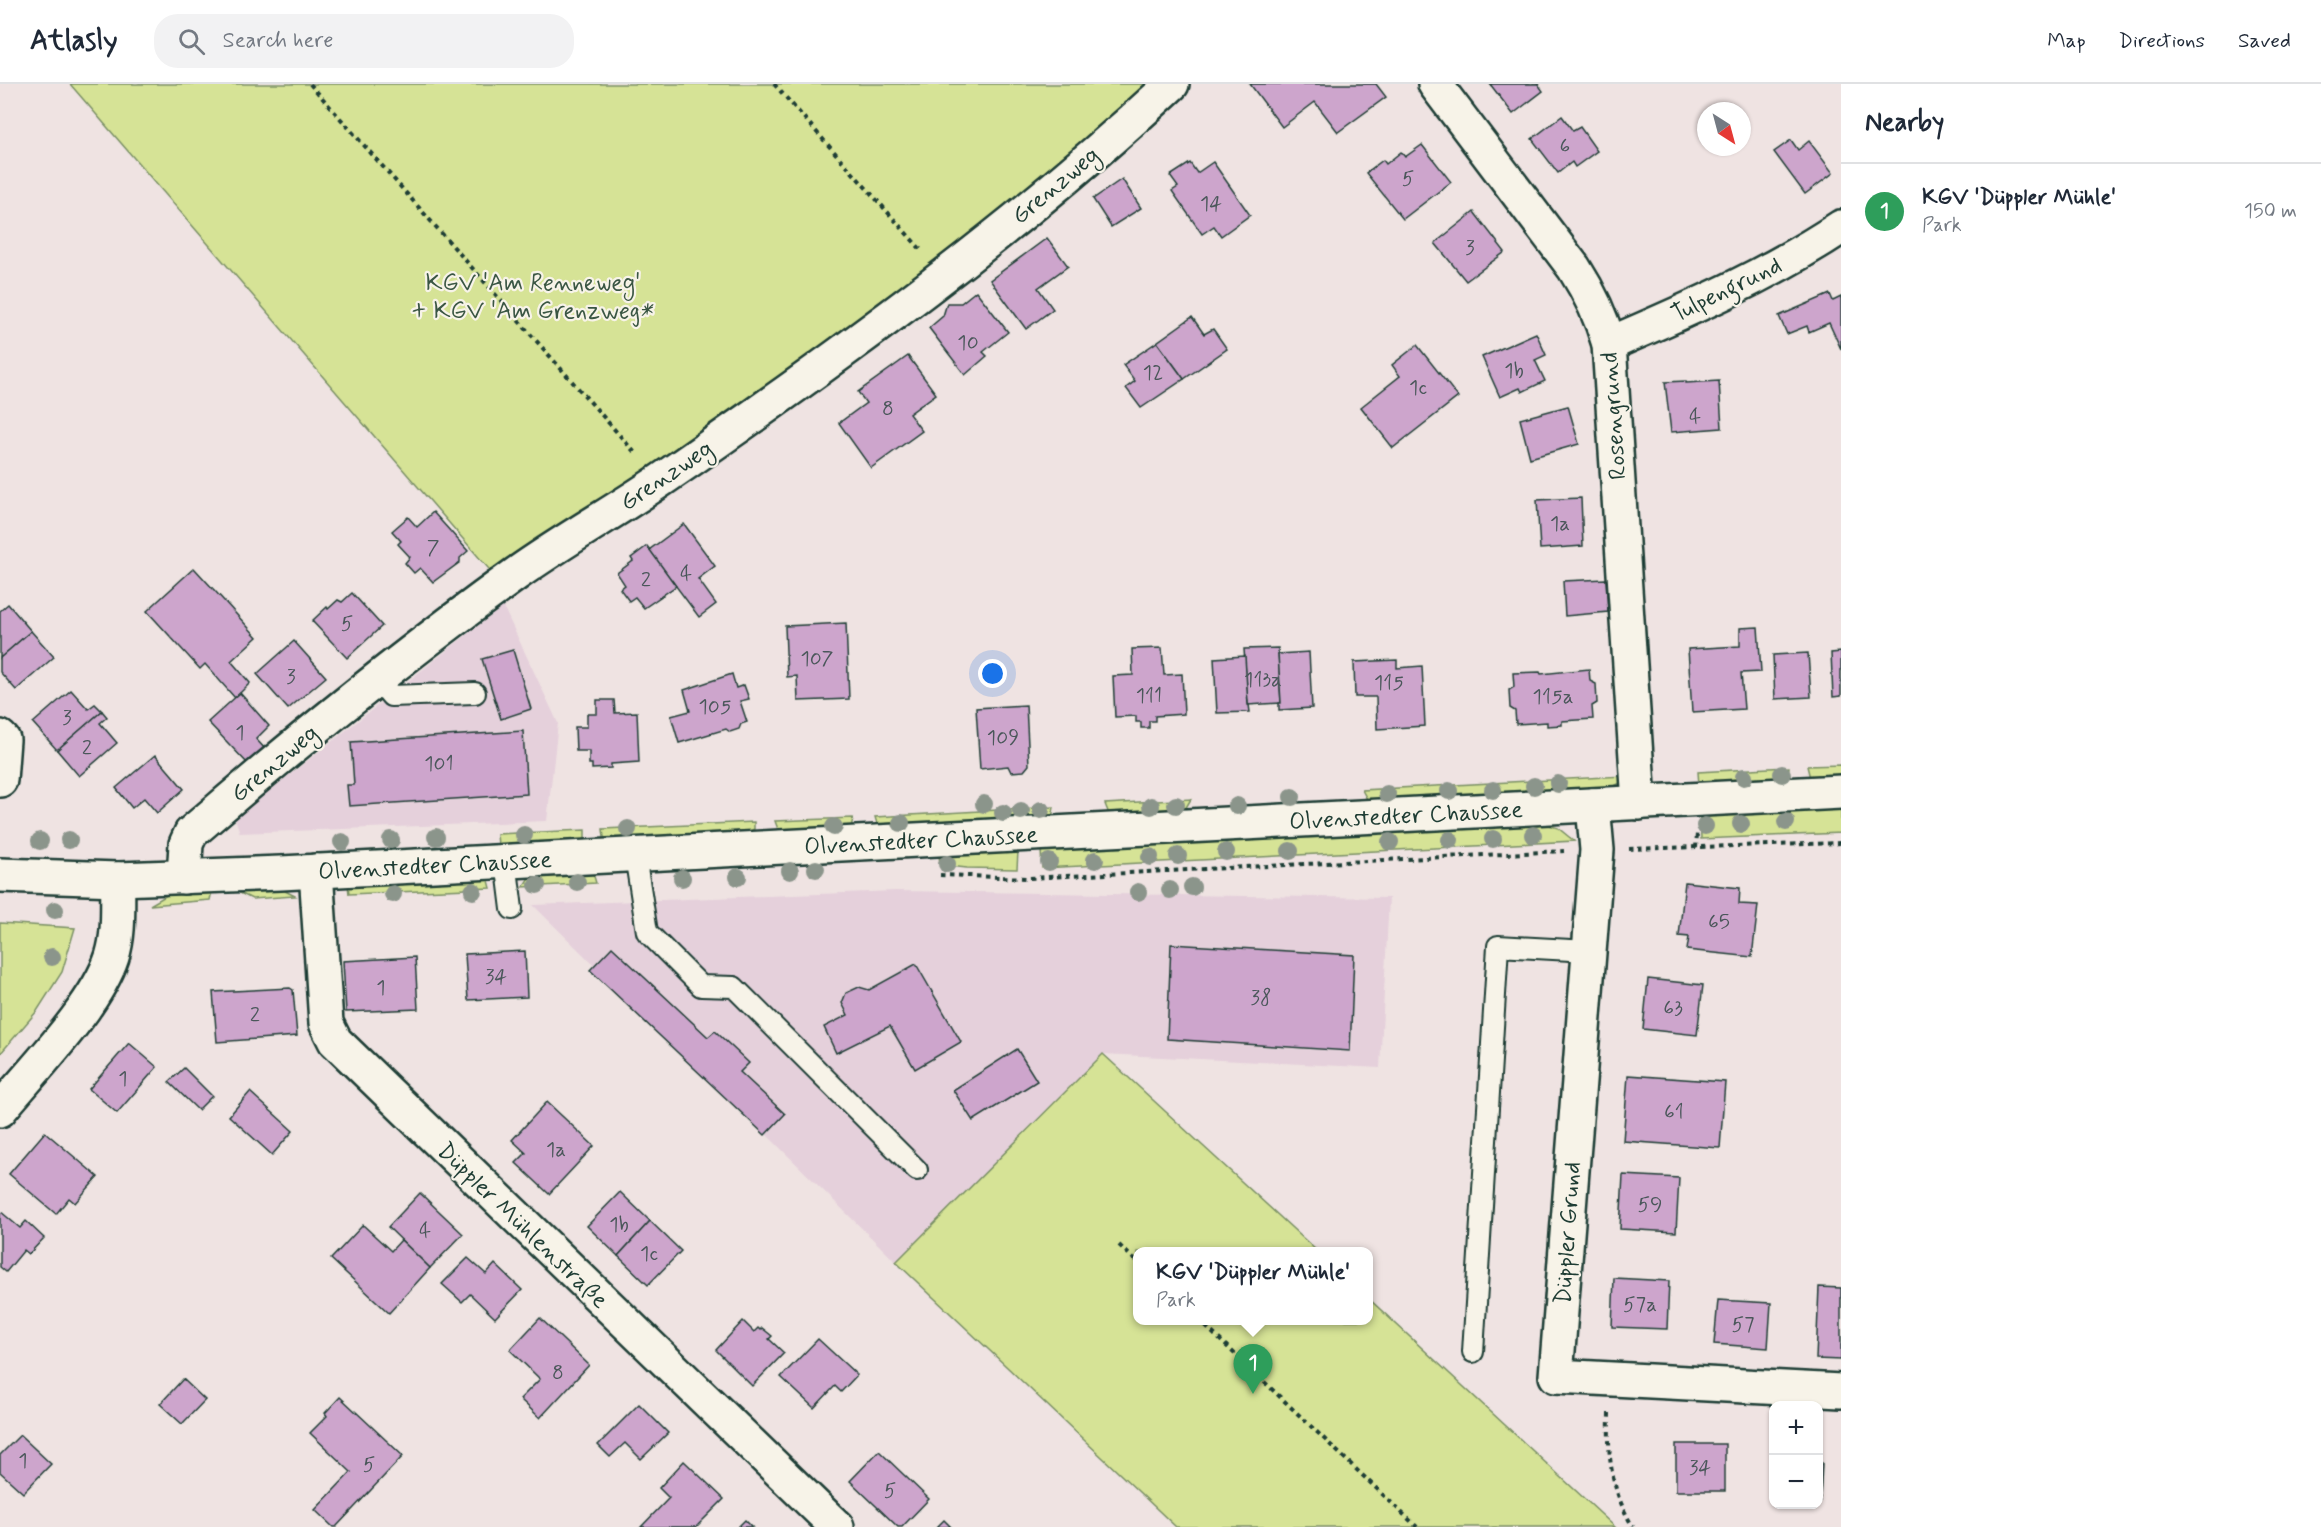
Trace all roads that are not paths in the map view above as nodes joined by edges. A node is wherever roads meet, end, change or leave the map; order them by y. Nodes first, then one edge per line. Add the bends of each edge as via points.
1 (1172, 84) edge
2 (1435, 84) edge
3 (1841, 227) edge
4 (1609, 344) junction
5 (378, 679) junction
6 (475, 693) dead end
7 (0, 737) edge
8 (0, 780) edge
9 (1841, 792) edge
10 (1639, 803) junction
11 (1593, 805) junction
12 (635, 855) junction
13 (506, 861) junction
14 (316, 871) junction
15 (0, 875) edge
16 (184, 877) junction
17 (118, 879) junction
18 (512, 909) dead end
19 (1589, 951) junction
20 (0, 1110) edge
21 (917, 1170) dead end
22 (1473, 1352) dead end
23 (1841, 1391) edge
24 (837, 1527) edge

1 - 5 street, Grenzweg via 997,233 802,382 517,573
2 - 4 street, Rosengrund via 1574,268 1599,311
3 - 4 street, Tulpengrund via 1759,275
4 - 10 street, Rosengrund
5 - 6 lane via 391,696
5 - 16 street, Grenzweg via 191,833 186,844
7 - 8 street
9 - 10 street, Olvenstedter Chaussee
10 - 11 street, Olvenstedter Chaussee
11 - 12 street, Olvenstedter Chaussee
11 - 19 street, Düppler Grund via 1597,850
12 - 13 street, Olvenstedter Chaussee
12 - 21 lane via 646,932 701,986 734,987
13 - 14 street, Olvenstedter Chaussee
13 - 18 lane
14 - 16 street, Olvenstedter Chaussee
14 - 24 street, Düppler Mühlenstraße via 326,1023 335,1041
15 - 17 street, Olvenstedter Chaussee
16 - 17 street, Olvenstedter Chaussee
17 - 20 street via 115,941 104,976
19 - 22 lane via 1498,946
19 - 23 street, Düppler Grund via 1556,1376

